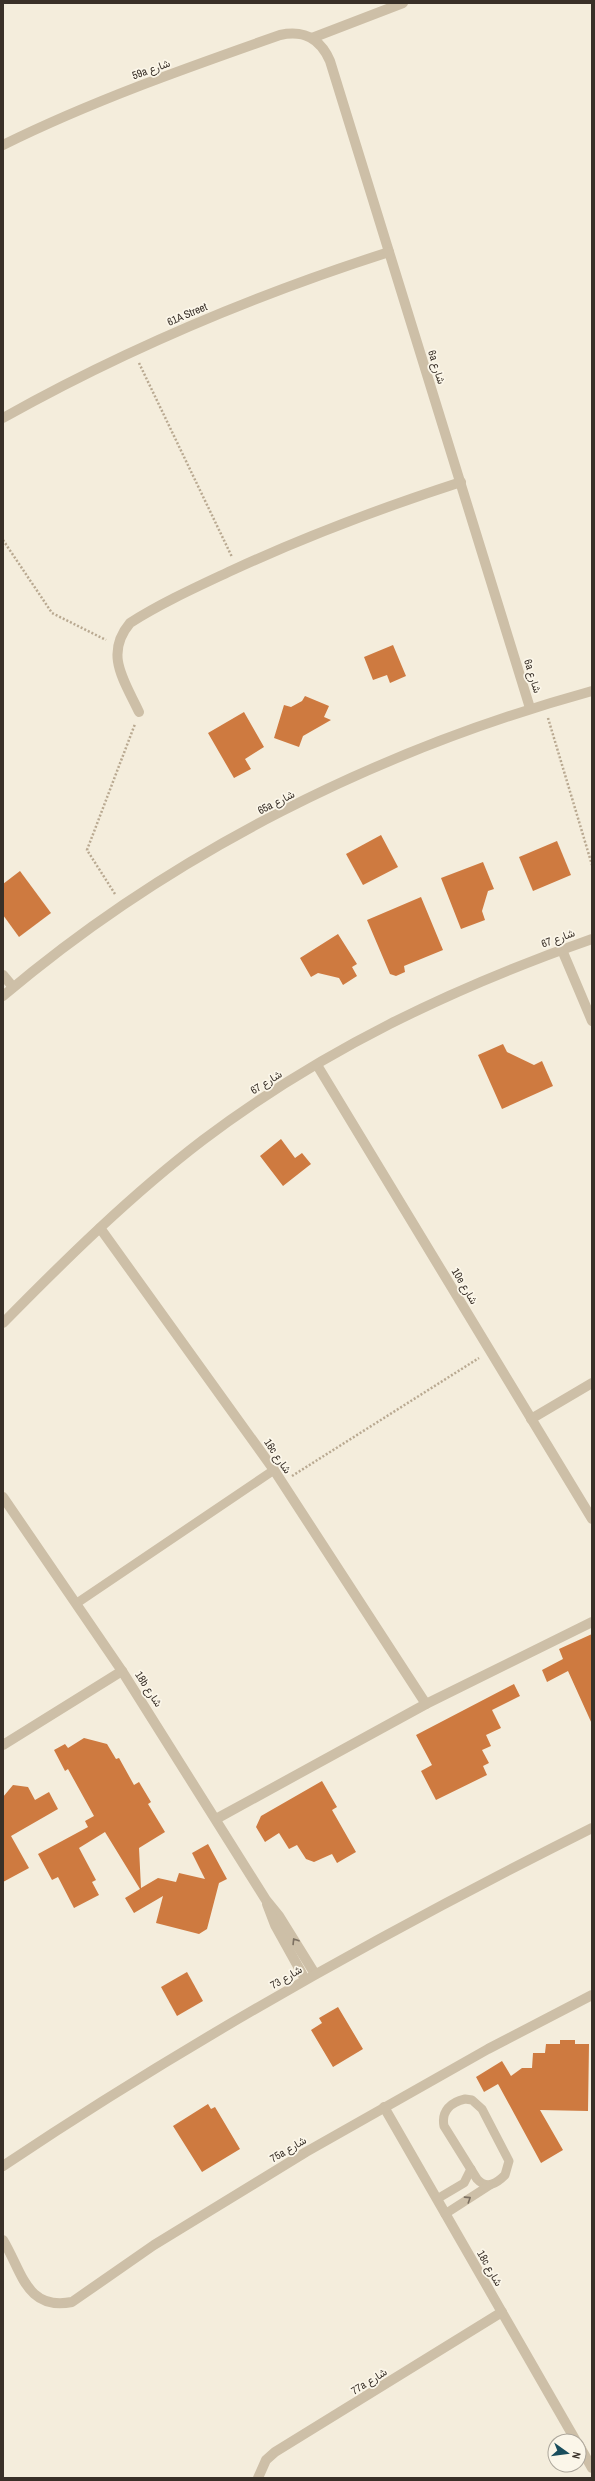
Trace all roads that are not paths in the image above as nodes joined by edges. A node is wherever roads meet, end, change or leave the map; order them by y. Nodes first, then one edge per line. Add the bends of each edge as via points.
1 (403, 3) edge
2 (312, 38) junction
3 (3, 145) edge
4 (389, 252) junction
5 (3, 418) edge
6 (461, 482) junction
7 (592, 691) edge
8 (530, 708) junction
9 (139, 712) road end
10 (592, 939) edge
11 (562, 950) junction
12 (3, 974) edge
13 (13, 987) junction
14 (3, 996) edge
15 (592, 1021) edge
16 (317, 1065) junction
17 (100, 1228) junction
18 (3, 1324) edge
19 (592, 1383) edge
20 (532, 1419) junction
21 (274, 1470) junction
22 (3, 1498) edge
23 (592, 1519) edge
24 (77, 1603) junction
25 (592, 1622) edge
26 (122, 1671) junction
27 (426, 1704) junction
28 (3, 1745) edge
29 (216, 1819) junction
30 (592, 1828) edge
31 (266, 1900) junction
32 (315, 1974) junction
33 (305, 1979) junction
34 (592, 1995) edge
35 (384, 2107) junction
36 (3, 2166) edge
37 (471, 2169) junction
38 (490, 2185) junction
39 (437, 2199) junction
40 (445, 2214) junction
41 (3, 2240) edge
42 (3, 2253) edge
43 (14, 2264) junction
44 (502, 2312) junction
45 (571, 2433) edge
46 (258, 2478) edge

1 - 2 street
2 - 3 street, 59a شارع via 291,33 280,35 146,83
2 - 4 street, 6a شارع via 326,51 330,61
4 - 5 street, 61A Street via 277,290 133,351
4 - 6 street, 6a شارع
6 - 8 street, 6a شارع
6 - 9 street via 330,528 238,568 130,623 121,633 116,659
7 - 8 street, 65a شارع
8 - 13 street, 65a شارع via 400,756 214,848 123,907
10 - 11 street, شارع 67
11 - 15 street
11 - 16 street, شارع 67 via 498,973 436,1000 375,1031
12 - 13 street
13 - 14 street, 65a شارع
16 - 17 street, شارع 67 via 259,1101 204,1140 150,1182
16 - 20 street, 10e شارع
17 - 18 street, شارع 67
17 - 21 street, 16c شارع
19 - 20 street
20 - 23 street, 10e شارع
21 - 24 lane
21 - 27 street, 16c شارع
22 - 24 street, 18b شارع
24 - 26 street, 18b شارع
25 - 27 street
26 - 28 street
26 - 29 street, 18b شارع
27 - 29 street
29 - 31 street, 18b شارع
30 - 32 street, شارع 73
32 -> 31 street, 18b شارع via 279,1916
31 - 33 street, 18b شارع via 272,1920
32 - 33 street, شارع 73
33 - 36 street, شارع 73 via 50,2134
34 - 35 street, 75a شارع
35 - 39 street, 18c شارع
35 - 43 street, 75a شارع via 154,2245 72,2302 60,2304 37,2297 28,2288
37 - 38 lane via 480,2183
37 - 38 lane via 443,2120 447,2108 465,2099 472,2100 482,2109 509,2161 505,2175
37 - 39 lane via 464,2183
40 -> 38 lane
39 - 40 street, 18c شارع
40 - 44 street, 18c شارع
41 - 43 street, 75a شارع
42 - 43 street, 75a شارع
44 - 45 street, 18c شارع
44 - 46 street, 77a شارع via 275,2452 266,2460

